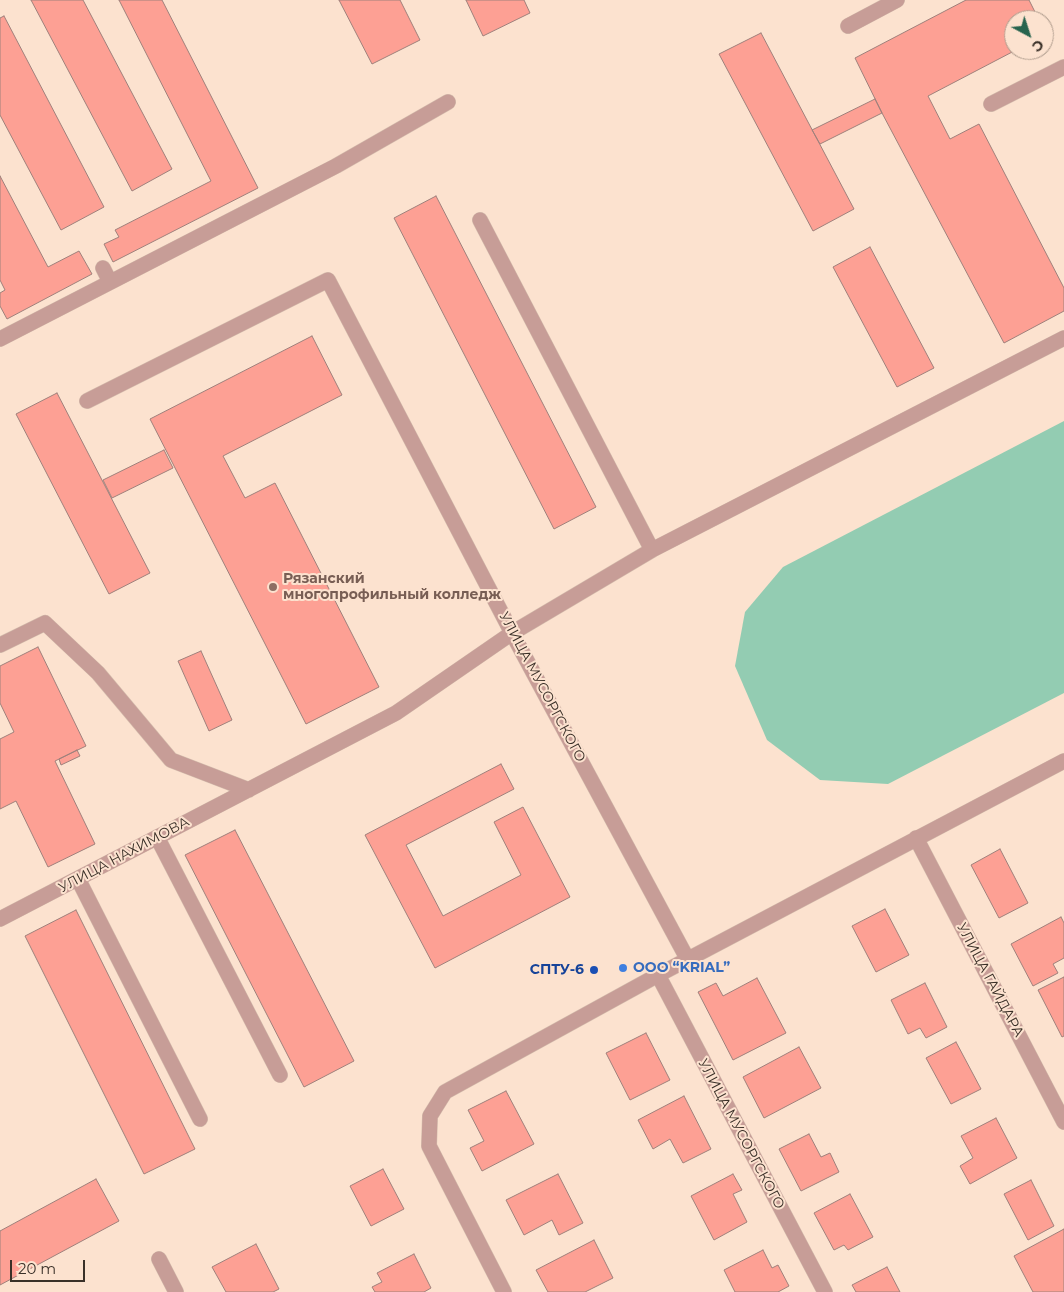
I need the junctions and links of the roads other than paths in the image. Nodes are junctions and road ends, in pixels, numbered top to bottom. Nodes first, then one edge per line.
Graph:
1 (898, 0) edge
2 (848, 26) dead end
3 (1064, 67) edge
4 (448, 102) dead end
5 (991, 104) dead end
6 (480, 220) dead end
7 (103, 268) dead end
8 (110, 282) junction
9 (2, 332) edge
10 (1064, 338) edge
11 (87, 401) dead end
12 (652, 550) junction
13 (512, 633) junction
14 (0, 645) edge
15 (1064, 761) edge
16 (249, 790) junction
17 (157, 837) junction
18 (916, 838) junction
19 (78, 879) junction
20 (0, 919) edge
21 (688, 960) junction
22 (658, 975) junction
23 (280, 1075) dead end
24 (200, 1120) dead end
25 (1064, 1122) edge
26 (159, 1259) dead end
27 (176, 1292) edge
28 (504, 1292) edge
29 (825, 1292) edge

1 - 2 street
3 - 5 street
4 - 8 street
6 - 12 street
7 - 8 street
8 - 9 street
10 - 12 street, УЛИЦА НАХИМОВА
11 - 13 street, УЛИЦА МУСОРГСКОГО
12 - 13 street, УЛИЦА НАХИМОВА
13 - 16 street, УЛИЦА НАХИМОВА
13 - 21 street, УЛИЦА МУСОРГСКОГО
14 - 16 street
15 - 18 street
16 - 17 street, УЛИЦА НАХИМОВА
17 - 19 street, УЛИЦА НАХИМОВА
17 - 23 street
18 - 21 street
18 - 25 street, УЛИЦА ГАЙДАРА
19 - 20 street, УЛИЦА НАХИМОВА
19 - 24 street
21 - 22 street
22 - 28 street
22 - 29 street, УЛИЦА МУСОРГСКОГО
26 - 27 street

